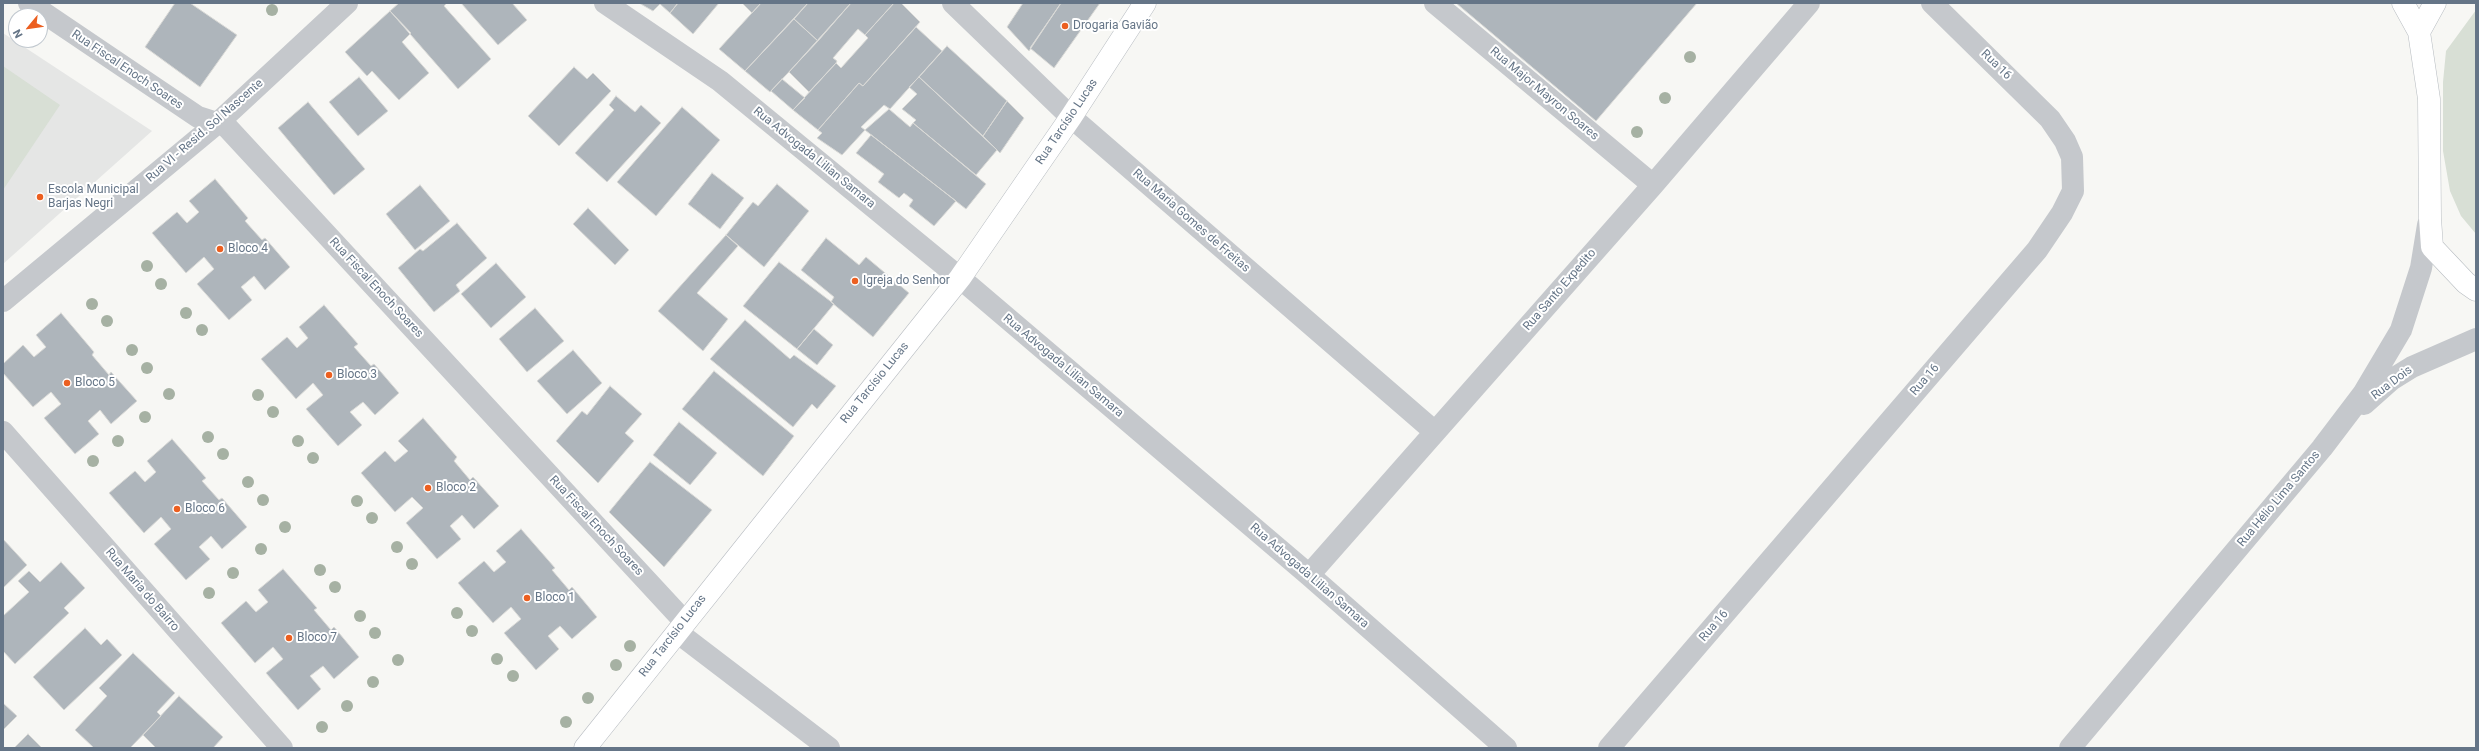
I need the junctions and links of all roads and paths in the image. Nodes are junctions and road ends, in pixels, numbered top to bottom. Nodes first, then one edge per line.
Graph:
1 (29, 3) edge
2 (347, 3) edge
3 (605, 3) edge
4 (953, 3) edge
5 (1146, 3) edge
6 (1435, 3) edge
7 (1809, 3) edge
8 (1932, 3) edge
9 (2403, 3) edge
10 (2435, 3) edge
11 (2419, 32) junction
12 (1071, 117) junction
13 (218, 123) junction
14 (1653, 185) junction
15 (2430, 218) junction
16 (960, 278) junction
17 (2476, 290) edge
18 (3, 301) edge
19 (2476, 339) edge
20 (3, 432) edge
21 (1435, 432) junction
22 (2322, 448) junction
23 (1309, 575) junction
24 (681, 627) junction
25 (282, 748) edge
26 (585, 748) edge
27 (829, 748) edge
28 (1506, 748) edge
29 (1609, 748) edge
30 (2070, 748) edge

1 - 13 street, Rua Fiscal Enoch Soares
2 - 13 street, Rua VI - Resid. Sol Nascente
3 - 16 street, Rua Advogada Lilian Samara
4 - 12 street, Rua Maria Gomes de Freitas
5 - 12 street, Rua Tarcísio Lucas
6 - 14 street, Rua Major Mayron Soares
7 - 14 street, Rua Santo Expedito
8 - 29 street, Rua 16
9 - 11 street
10 - 11 street
11 - 15 street
12 - 16 street, Rua Tarcísio Lucas
12 - 21 street, Rua Maria Gomes de Freitas
13 - 18 street, Rua VI - Resid. Sol Nascente
13 - 24 street, Rua Fiscal Enoch Soares
14 - 21 street, Rua Santo Expedito
15 - 17 street
15 - 22 street, Rua Hélio Lima Santos
16 - 23 street, Rua Advogada Lilian Samara
16 - 24 street, Rua Tarcísio Lucas
19 - 22 street, Rua Dois
20 - 25 street, Rua Maria do Bairro
21 - 23 street, Rua Santo Expedito
22 - 30 street, Rua Hélio Lima Santos
23 - 28 street, Rua Advogada Lilian Samara
24 - 26 street, Rua Tarcísio Lucas
24 - 27 street, Rua Fiscal Enoch Soares

